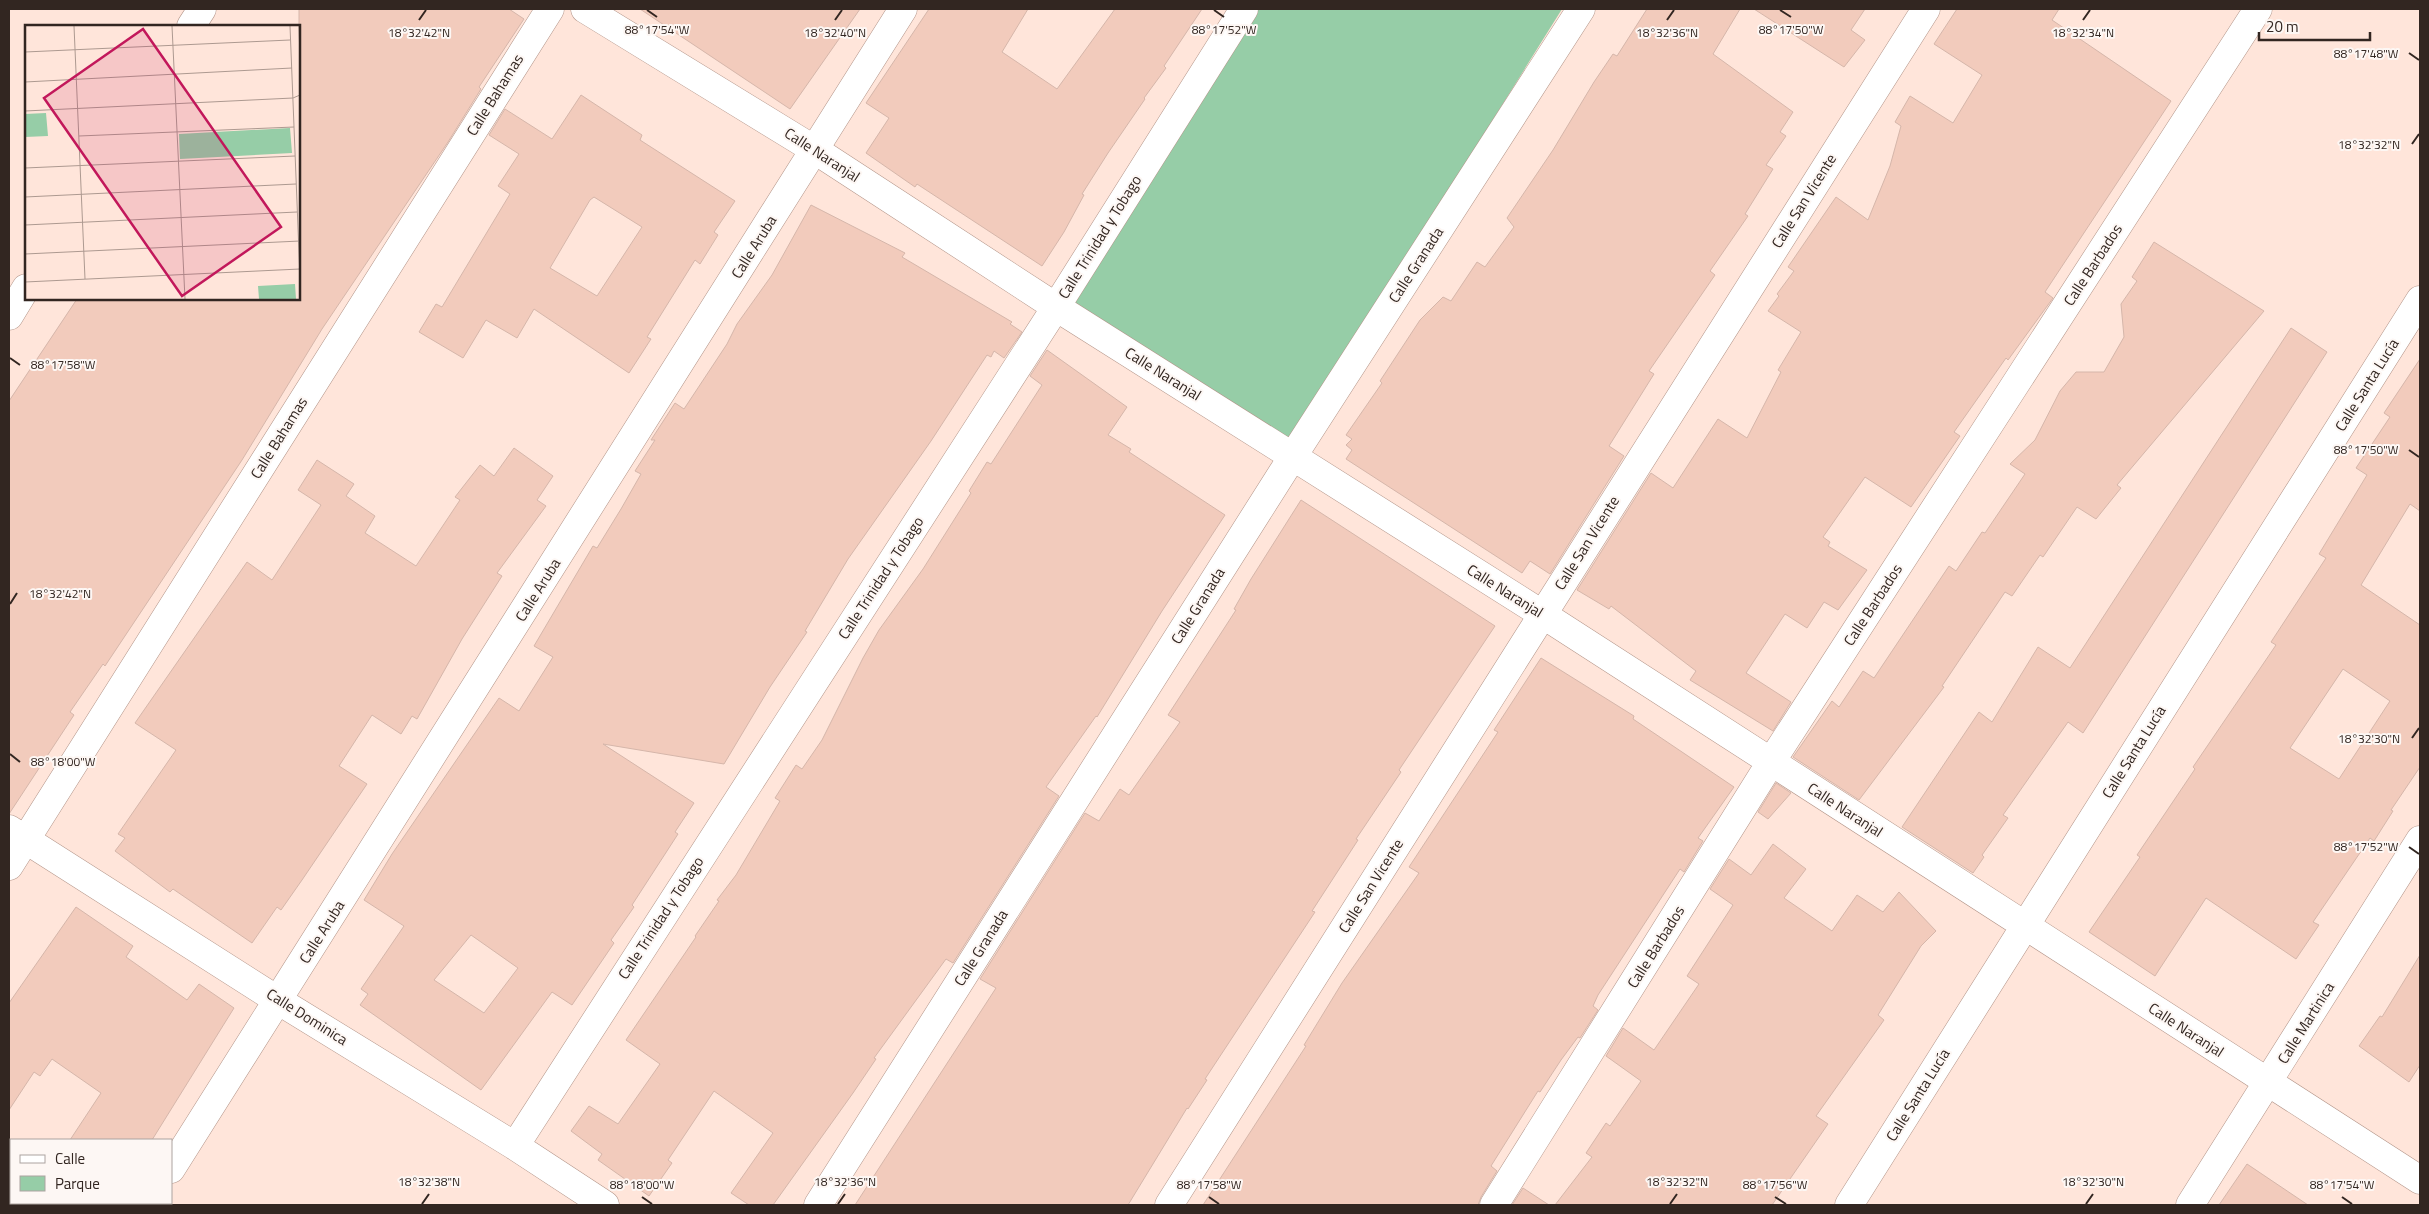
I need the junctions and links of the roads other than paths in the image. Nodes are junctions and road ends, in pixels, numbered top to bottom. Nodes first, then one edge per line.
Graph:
1 (202, 9) edge
2 (550, 9) edge
3 (586, 9) edge
4 (903, 9) edge
5 (1244, 9) edge
6 (1581, 9) edge
7 (1926, 9) edge
8 (2258, 9) edge
9 (192, 25) edge
10 (814, 150) junction
11 (25, 290) edge
12 (2420, 300) edge
13 (1056, 307) junction
14 (9, 316) edge
15 (1293, 456) junction
16 (1542, 614) junction
17 (1771, 762) junction
18 (17, 834) edge
19 (2420, 840) edge
20 (9, 866) edge
21 (2024, 926) junction
22 (279, 1001) junction
23 (2268, 1083) junction
24 (515, 1146) junction
25 (172, 1167) edge
26 (2420, 1180) edge
27 (605, 1205) edge
28 (818, 1205) edge
29 (1169, 1205) edge
30 (1494, 1205) edge
31 (1848, 1205) edge
32 (2190, 1205) edge

1 - 9 street
2 - 18 street, Calle Bahamas
3 - 10 street, Calle Naranjal
4 - 10 street, Calle Aruba
5 - 13 street, Calle Trinidad y Tobago
6 - 15 street, Calle Granada
7 - 16 street, Calle San Vicente
8 - 17 street, Calle Barbados
10 - 13 street, Calle Naranjal
10 - 22 street, Calle Aruba
11 - 14 street
12 - 21 street, Calle Santa Lucía
13 - 15 street, Calle Naranjal
13 - 24 street, Calle Trinidad y Tobago
15 - 16 street, Calle Naranjal
15 - 28 street, Calle Granada
16 - 17 street, Calle Naranjal
16 - 29 street, Calle San Vicente
17 - 21 street, Calle Naranjal
17 - 30 street, Calle Barbados
18 - 20 street, Calle Bahamas
18 - 22 street, Calle Dominica
19 - 23 street, Calle Martinica
21 - 23 street, Calle Naranjal
21 - 31 street, Calle Santa Lucía
22 - 24 street, Calle Dominica
22 - 25 street, Calle Aruba
23 - 26 street, Calle Naranjal
23 - 32 street, Calle Martinica
24 - 27 street, Calle Dominica

